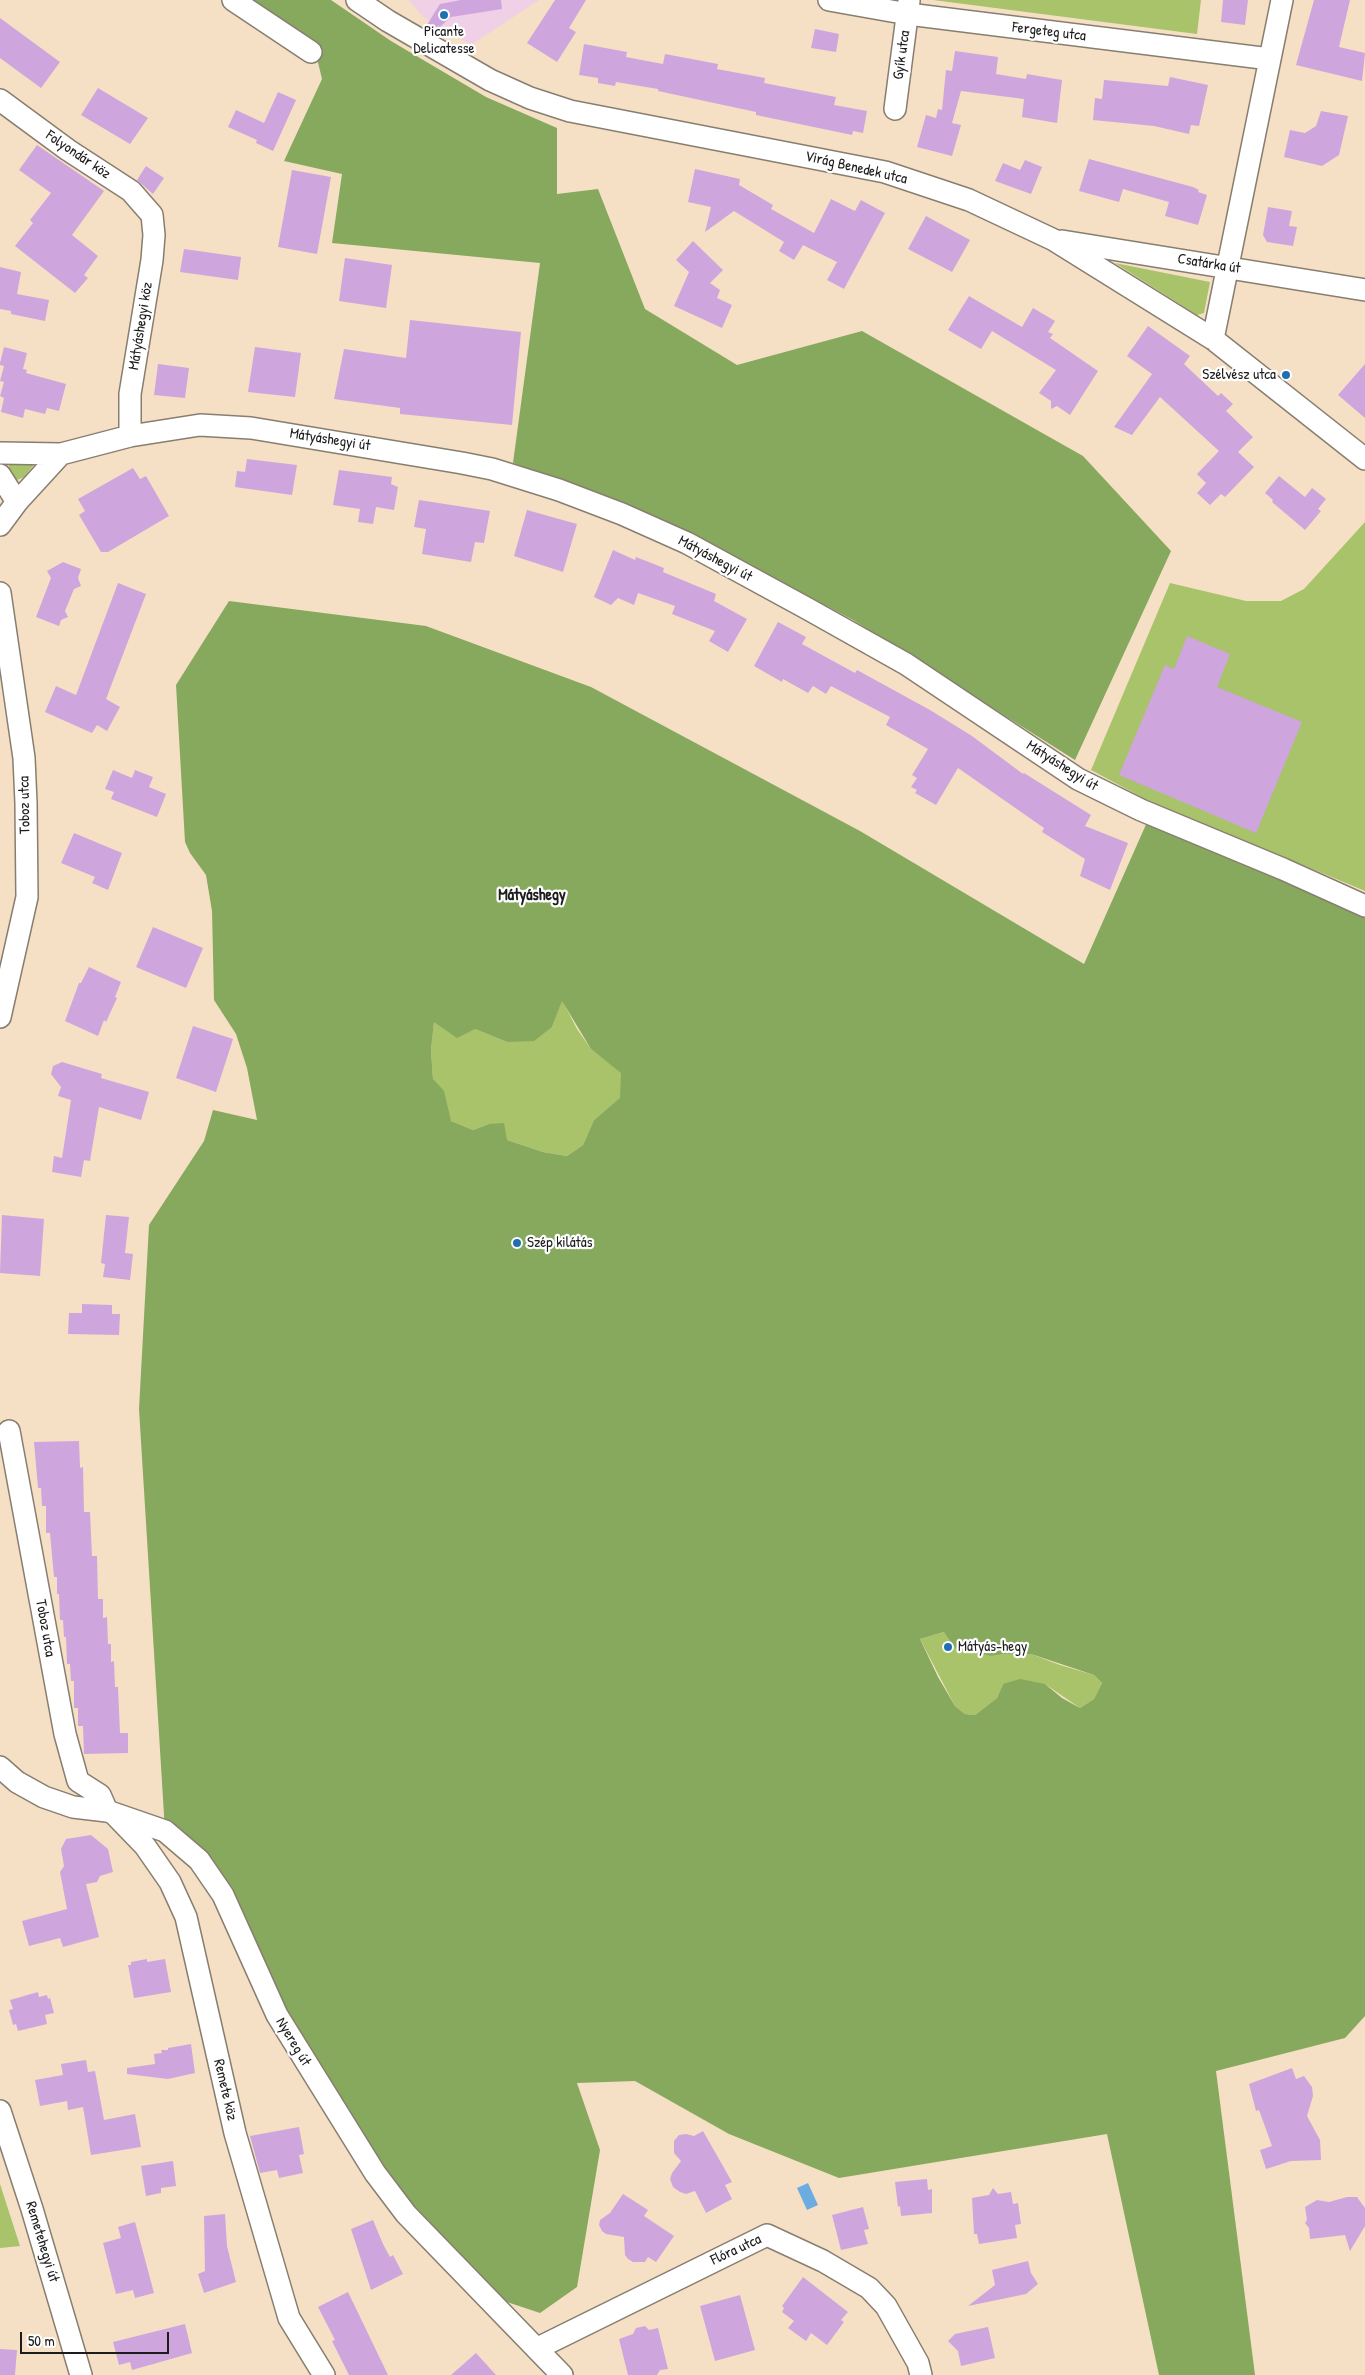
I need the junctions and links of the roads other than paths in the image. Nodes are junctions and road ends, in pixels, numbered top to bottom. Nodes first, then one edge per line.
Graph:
1 (233, 0) edge
2 (829, 0) edge
3 (1282, 0) edge
4 (363, 1) edge
5 (908, 7) edge
6 (311, 52) dead end
7 (1270, 59) junction
8 (0, 100) edge
9 (894, 110) dead end
10 (152, 215) joint
11 (1054, 240) junction
12 (1226, 266) junction
13 (1365, 290) edge
14 (1213, 339) junction
15 (130, 436) junction
16 (0, 453) edge
17 (61, 454) junction
18 (1365, 459) edge
19 (0, 475) edge
20 (17, 502) junction
21 (0, 525) edge
22 (0, 592) edge
23 (1365, 906) edge
24 (0, 1016) edge
25 (9, 1431) dead end
26 (0, 1767) edge
27 (110, 1813) junction
28 (0, 2111) edge
29 (538, 2348) junction
30 (81, 2375) edge
31 (324, 2375) edge
32 (562, 2375) edge
33 (921, 2375) edge

1 - 6 street
2 - 5 street, Fergeteg utca
3 - 7 street
4 - 11 street, Virág Benedek utca
5 - 7 street, Fergeteg utca
5 - 9 street, Gyík utca
7 - 12 street
8 - 10 street, Folyondár köz
10 - 15 street, Mátyáshegyi köz
11 - 12 street, Csatárka út
11 - 14 street, Virág Benedek utca
12 - 13 street, Csatárka út
12 - 14 street
14 - 18 street, Virág Benedek utca
15 - 17 street, Mátyáshegyi út
15 - 23 street, Mátyáshegyi út
16 - 17 street, Mátyáshegyi út
17 - 20 street
19 - 20 street
20 - 21 street
22 - 24 street, Toboz utca
25 - 27 street, Toboz utca
26 - 27 street, Nyereg út
27 - 29 street, Nyereg út
27 - 31 street, Remete köz
28 - 30 street, Remetehegyi út
29 - 32 street, Nyereg út
29 - 33 street, Flóra utca

